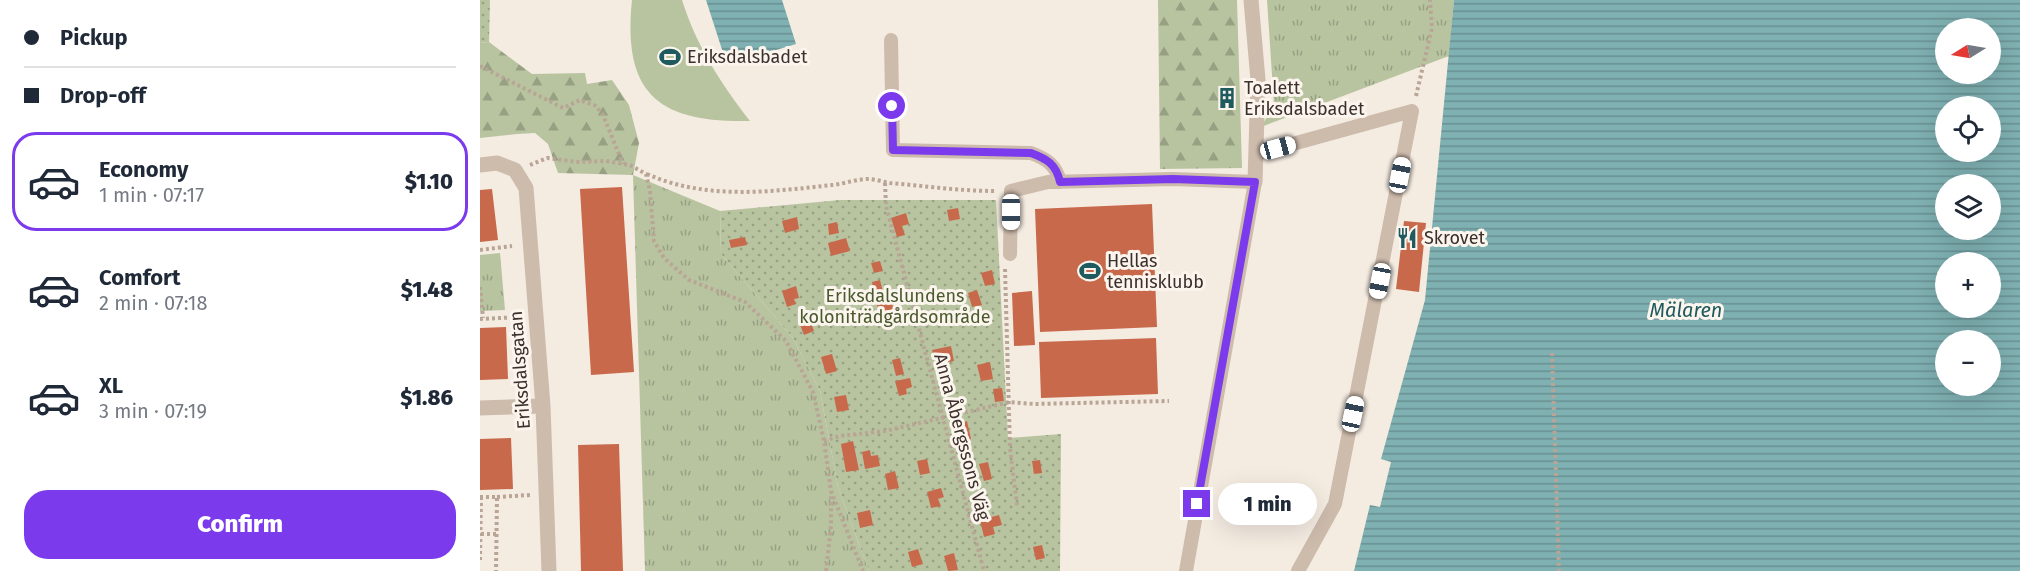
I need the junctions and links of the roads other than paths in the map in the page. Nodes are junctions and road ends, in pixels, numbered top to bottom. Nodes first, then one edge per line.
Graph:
1 (1251, 0) edge
2 (891, 40) dead end
3 (1256, 154) junction
4 (480, 165) edge
5 (1060, 182) junction
6 (1255, 182) junction
7 (1010, 254) road end
8 (543, 406) junction
9 (480, 408) edge
10 (549, 571) edge
11 (1186, 571) edge
12 (1299, 571) edge

1 - 3 street
2 - 5 lane
3 - 6 street
3 - 12 lane
4 - 8 street, Eriksdalsgatan
5 - 6 lane
5 - 7 lane
6 - 11 lane
8 - 9 street
8 - 10 street, Eriksdalsgatan

